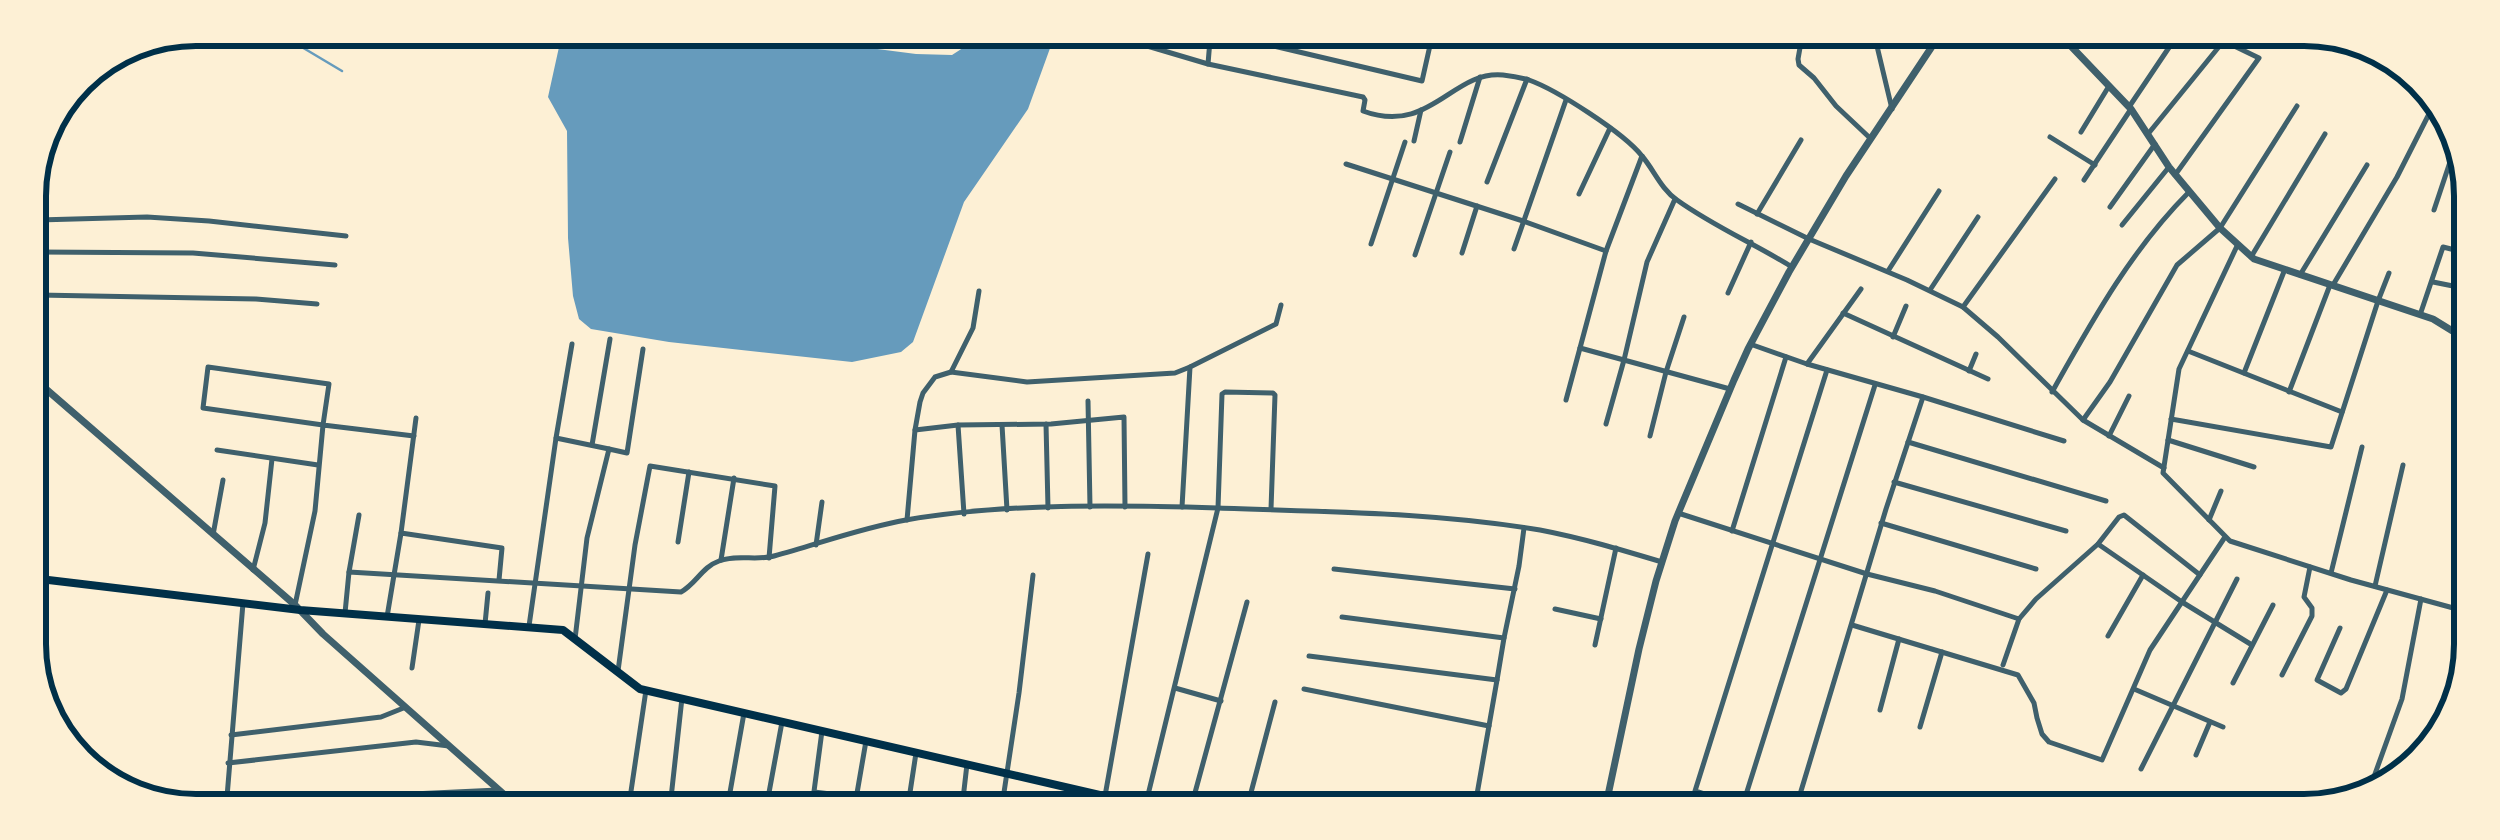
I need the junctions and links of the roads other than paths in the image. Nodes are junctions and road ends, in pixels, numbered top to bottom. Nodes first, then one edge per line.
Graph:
1 (1276, 46) edge
2 (1430, 46) edge
3 (1800, 46) edge
4 (1877, 46) edge
5 (1932, 46) edge
6 (2071, 46) edge
7 (2169, 46) edge
8 (2220, 46) edge
9 (2234, 46) edge
10 (1150, 47) edge
11 (1209, 47) edge
12 (1159, 49) joint
13 (1208, 64) junction
14 (1480, 76) junction
15 (1527, 80) junction
16 (2109, 86) junction
17 (1566, 100) junction
18 (2296, 106) dead end
19 (2130, 108) junction
20 (1892, 109) junction
21 (1421, 110) junction
22 (2429, 113) edge
23 (1610, 128) junction
24 (2081, 132) dead end
25 (2148, 134) junction
26 (2325, 134) dead end
27 (2050, 137) dead end
28 (1871, 139) junction
29 (1802, 140) dead end
30 (1414, 141) dead end
31 (1405, 142) dead end
32 (1460, 142) dead end
33 (2156, 143) junction
34 (1450, 152) dead end
35 (1642, 156) junction
36 (2450, 163) edge
37 (1346, 164) dead end
38 (2095, 165) junction
39 (2367, 165) dead end
40 (2169, 167) junction
41 (2175, 175) junction
42 (1393, 179) junction
43 (2054, 179) dead end
44 (2084, 180) dead end
45 (1487, 182) dead end
46 (1938, 191) dead end
47 (2189, 192) junction
48 (1436, 193) junction
49 (1579, 194) dead end
50 (1675, 199) junction
51 (1738, 204) dead end
52 (1477, 206) junction
53 (2110, 207) dead end
54 (2434, 210) dead end
55 (1757, 214) junction
56 (1978, 217) dead end
57 (47, 220) edge
58 (1524, 221) junction
59 (2122, 225) dead end
60 (2220, 228) junction
61 (346, 236) dead end
62 (1808, 239) junction
63 (1751, 242) junction
64 (1371, 244) dead end
65 (2237, 246) junction
66 (1514, 249) dead end
67 (2454, 250) edge
68 (1606, 251) junction
69 (47, 252) edge
70 (1462, 253) dead end
71 (1415, 255) dead end
72 (2251, 257) junction
73 (335, 265) dead end
74 (1792, 267) junction
75 (2285, 270) junction
76 (1888, 271) junction
77 (2389, 273) dead end
78 (2300, 274) junction
79 (2432, 282) junction
80 (2331, 285) junction
81 (2454, 286) edge
82 (1861, 289) dead end
83 (1930, 290) junction
84 (979, 291) dead end
85 (1728, 293) dead end
86 (47, 295) edge
87 (2378, 301) junction
88 (317, 304) dead end
89 (1281, 305) dead end
90 (1906, 306) dead end
91 (1963, 308) junction
92 (1843, 313) junction
93 (2420, 315) junction
94 (1684, 317) dead end
95 (2454, 332) edge
96 (1893, 337) junction
97 (610, 339) dead end
98 (572, 344) dead end
99 (1750, 344) junction
100 (1580, 348) junction
101 (643, 349) dead end
102 (2188, 351) junction
103 (1976, 354) dead end
104 (1786, 357) junction
105 (1624, 360) junction
106 (1807, 364) junction
107 (1190, 367) junction
108 (1828, 370) junction
109 (1969, 371) junction
110 (951, 372) junction
111 (1666, 372) junction
112 (2244, 373) junction
113 (1988, 378) dead end
114 (1875, 384) junction
115 (1730, 389) junction
116 (47, 390) edge
117 (2052, 392) junction
118 (2289, 392) junction
119 (2129, 396) dead end
120 (1923, 397) junction
121 (1566, 400) dead end
122 (1088, 401) dead end
123 (2342, 412) junction
124 (416, 418) dead end
125 (2171, 419) junction
126 (2083, 420) junction
127 (1088, 421) junction
128 (1046, 424) junction
129 (1606, 424) dead end
130 (323, 425) junction
131 (958, 425) junction
132 (1002, 425) junction
133 (915, 430) junction
134 (414, 436) junction
135 (1650, 436) dead end
136 (2109, 436) junction
137 (556, 438) junction
138 (2168, 440) junction
139 (1908, 442) junction
140 (2064, 442) dead end
141 (592, 445) junction
142 (2362, 447) dead end
143 (609, 449) junction
144 (218, 450) dead end
145 (272, 459) junction
146 (318, 465) junction
147 (2403, 465) dead end
148 (2254, 467) dead end
149 (2164, 468) junction
150 (690, 472) junction
151 (734, 478) junction
152 (223, 480) dead end
153 (1894, 482) junction
154 (2221, 491) dead end
155 (2106, 501) dead end
156 (822, 502) dead end
157 (1090, 507) junction
158 (1124, 507) junction
159 (1182, 507) junction
160 (1048, 508) junction
161 (1218, 508) junction
162 (1271, 509) junction
163 (1007, 510) junction
164 (964, 514) junction
165 (1678, 514) junction
166 (359, 515) dead end
167 (906, 520) junction
168 (2209, 520) junction
169 (1882, 523) junction
170 (1524, 528) junction
171 (1732, 531) junction
172 (2066, 531) dead end
173 (401, 533) junction
174 (213, 535) junction
175 (2226, 536) junction
176 (678, 542) dead end
177 (1773, 544) junction
178 (2098, 544) junction
179 (816, 545) junction
180 (1616, 548) junction
181 (1148, 554) dead end
182 (769, 558) junction
183 (1820, 559) junction
184 (721, 560) junction
185 (1662, 562) junction
186 (2310, 567) junction
187 (1334, 569) dead end
188 (2036, 569) dead end
189 (253, 570) junction
190 (349, 572) junction
191 (2331, 573) junction
192 (396, 574) junction
193 (1867, 574) junction
194 (2200, 574) junction
195 (1033, 575) dead end
196 (2143, 575) junction
197 (2237, 579) dead end
198 (46, 580) edge
199 (499, 580) junction
200 (536, 583) junction
201 (581, 586) junction
202 (2375, 586) junction
203 (630, 588) junction
204 (1515, 589) junction
205 (2387, 590) junction
206 (488, 593) dead end
207 (2421, 599) junction
208 (1247, 602) dead end
209 (2182, 602) junction
210 (243, 604) junction
211 (2273, 605) dead end
212 (298, 608) junction
213 (2454, 608) edge
214 (1555, 609) dead end
215 (345, 612) junction
216 (387, 617) junction
217 (1342, 617) dead end
218 (1601, 619) junction
219 (2019, 619) junction
220 (419, 620) junction
221 (2214, 622) junction
222 (485, 624) junction
223 (1852, 625) junction
224 (529, 626) junction
225 (2340, 628) dead end
226 (2108, 636) dead end
227 (1504, 638) junction
228 (575, 639) junction
229 (1899, 639) junction
230 (1595, 645) dead end
231 (2252, 645) junction
232 (1942, 652) junction
233 (1309, 656) dead end
234 (2003, 665) dead end
235 (412, 668) dead end
236 (618, 672) junction
237 (2282, 675) dead end
238 (1497, 680) junction
239 (2232, 683) dead end
240 (1175, 688) junction
241 (1304, 688) dead end
242 (2134, 689) junction
243 (646, 690) junction
244 (682, 698) junction
245 (1221, 701) junction
246 (1275, 702) dead end
247 (2173, 705) junction
248 (406, 707) junction
249 (1880, 710) dead end
250 (744, 713) junction
251 (782, 722) junction
252 (2210, 722) junction
253 (1489, 726) junction
254 (1920, 728) dead end
255 (2223, 728) dead end
256 (822, 731) junction
257 (231, 735) junction
258 (866, 741) junction
259 (450, 746) junction
260 (916, 753) junction
261 (2196, 755) dead end
262 (228, 763) junction
263 (967, 764) junction
264 (2141, 769) dead end
265 (1007, 774) junction
266 (2374, 776) edge
267 (498, 790) junction
268 (814, 792) joint
269 (1477, 793) edge
270 (1608, 793) edge
271 (1702, 793) edge
272 (1746, 793) edge
273 (1800, 793) edge
274 (227, 794) edge
275 (425, 794) edge
276 (503, 794) edge
277 (631, 794) edge
278 (671, 794) edge
279 (731, 794) edge
280 (769, 794) edge
281 (826, 794) edge
282 (857, 794) edge
283 (910, 794) edge
284 (964, 794) edge
285 (1004, 794) edge
286 (1094, 794) edge
287 (1105, 794) edge
288 (1148, 794) edge
289 (1195, 794) edge
290 (1251, 794) edge

1 - 2 street
3 - 28 street
4 - 20 street
5 - 20 street
6 - 16 street
7 - 19 street
8 - 25 street
9 - 41 street
10 - 12 street
11 - 13 street
12 - 13 street
13 - 21 street
14 - 15 street
14 - 21 street
14 - 32 street
15 - 17 street
15 - 45 street
16 - 19 street
16 - 24 street
17 - 23 street
17 - 58 street
18 - 60 street
19 - 25 street
19 - 38 street
20 - 28 street
21 - 30 street
22 - 80 street
23 - 35 street
23 - 49 street
25 - 33 street
26 - 72 street
27 - 38 street
28 - 62 street
29 - 55 street
31 - 42 street
33 - 40 street
33 - 53 street
34 - 48 street
35 - 50 street
35 - 68 street
36 - 54 street
37 - 42 street
38 - 44 street
39 - 78 street
40 - 41 street
40 - 59 street
41 - 47 street
42 - 48 street
42 - 64 street
43 - 91 street
46 - 76 street
47 - 60 street
47 - 117 street
48 - 52 street
48 - 71 street
50 - 63 street
50 - 105 street
51 - 55 street
52 - 58 street
52 - 70 street
55 - 62 street
56 - 83 street
57 - 61 street
58 - 66 street
58 - 68 street
60 - 65 street
60 - 126 street
62 - 74 street
62 - 76 street
63 - 74 street
63 - 85 street
65 - 72 street
65 - 102 street
67 - 79 street
68 - 100 street
69 - 73 street
72 - 75 street
74 - 99 street
75 - 78 street
75 - 112 street
76 - 83 street
77 - 87 street
78 - 80 street
79 - 81 street
79 - 93 street
80 - 87 street
80 - 118 street
82 - 92 street
83 - 91 street
84 - 110 street
86 - 88 street
87 - 93 street
87 - 123 street
89 - 107 street
90 - 96 street
91 - 117 street
92 - 96 street
92 - 106 street
93 - 95 street
94 - 111 street
96 - 109 street
97 - 141 street
98 - 137 street
99 - 104 street
99 - 115 street
100 - 105 street
100 - 121 street
101 - 143 street
102 - 112 street
102 - 125 street
103 - 109 street
104 - 106 street
104 - 171 street
105 - 111 street
105 - 129 street
106 - 108 street
107 - 110 street
107 - 159 street
108 - 114 street
108 - 177 street
109 - 113 street
110 - 133 street
111 - 115 street
111 - 135 street
112 - 118 street
114 - 120 street
114 - 183 street
115 - 165 street
116 - 174 street
117 - 126 street
118 - 123 street
119 - 136 street
120 - 139 street
120 - 140 street
122 - 127 street
123 - 125 street
124 - 134 street
125 - 138 street
126 - 136 street
127 - 128 street
127 - 157 street
127 - 158 street
128 - 132 street
128 - 160 street
130 - 130 street
130 - 134 street
130 - 146 street
131 - 132 street
131 - 133 street
131 - 164 street
132 - 163 street
133 - 167 street
134 - 173 street
136 - 149 street
137 - 141 street
137 - 200 street
138 - 148 street
138 - 149 street
139 - 153 street
139 - 155 street
141 - 143 street
142 - 191 street
143 - 201 street
144 - 145 street
145 - 146 street
145 - 189 street
146 - 212 street
147 - 202 street
149 - 168 street
150 - 151 street
150 - 176 street
150 - 203 street
151 - 182 street
151 - 184 street
152 - 174 street
153 - 169 street
153 - 172 street
154 - 168 street
156 - 179 street
157 - 158 street
157 - 160 street
158 - 159 street
159 - 161 street
160 - 163 street
161 - 162 street
161 - 162 street
161 - 240 street
162 - 170 street
163 - 164 street
164 - 167 street
165 - 171 street
165 - 185 street
166 - 190 street
167 - 179 street
168 - 175 street
169 - 188 street
169 - 193 street
170 - 180 street
170 - 204 street
171 - 177 street
173 - 192 street
173 - 199 street
174 - 189 street
175 - 186 street
175 - 194 street
177 - 183 street
177 - 271 street
178 - 194 street
178 - 196 street
178 - 219 street
179 - 182 street
180 - 185 street
180 - 218 street
181 - 287 street
182 - 184 street
183 - 193 street
183 - 272 street
184 - 203 street
185 - 270 street
186 - 191 street
186 - 237 street
187 - 204 street
189 - 212 street
190 - 192 street
190 - 215 street
191 - 202 street
192 - 199 street
192 - 216 street
193 - 219 street
193 - 223 street
194 - 209 street
195 - 265 street
196 - 209 street
196 - 226 street
197 - 221 street
198 - 210 main road
199 - 200 street
200 - 201 street
200 - 224 street
201 - 203 street
201 - 228 street
202 - 205 street
203 - 236 street
204 - 227 street
205 - 207 street
205 - 225 street
206 - 222 street
207 - 213 street
207 - 266 street
208 - 245 street
209 - 221 street
209 - 242 street
210 - 212 main road
210 - 257 street
211 - 231 street
212 - 215 main road
212 - 248 street
214 - 218 street
215 - 216 main road
216 - 220 main road
217 - 227 street
218 - 230 street
219 - 234 street
220 - 222 main road
220 - 235 street
221 - 231 street
221 - 247 street
222 - 224 main road
223 - 229 street
223 - 273 street
224 - 228 main road
227 - 238 street
228 - 236 main road
229 - 232 street
229 - 249 street
231 - 239 street
232 - 242 street
232 - 254 street
233 - 238 street
236 - 243 main road
238 - 253 street
240 - 245 street
240 - 288 street
241 - 253 street
242 - 247 street
243 - 244 main road
243 - 277 street
244 - 250 main road
244 - 278 street
245 - 289 street
246 - 290 street
247 - 252 street
247 - 264 street
248 - 257 street
248 - 259 street
250 - 251 main road
250 - 279 street
251 - 256 main road
251 - 280 street
252 - 255 street
252 - 261 street
253 - 269 street
256 - 258 main road
256 - 268 street
257 - 262 street
258 - 260 main road
258 - 282 street
259 - 262 street
259 - 267 street
260 - 263 main road
260 - 283 street
262 - 274 street
263 - 265 main road
263 - 284 street
265 - 285 street
265 - 286 main road
267 - 275 street
267 - 276 street
268 - 281 street

